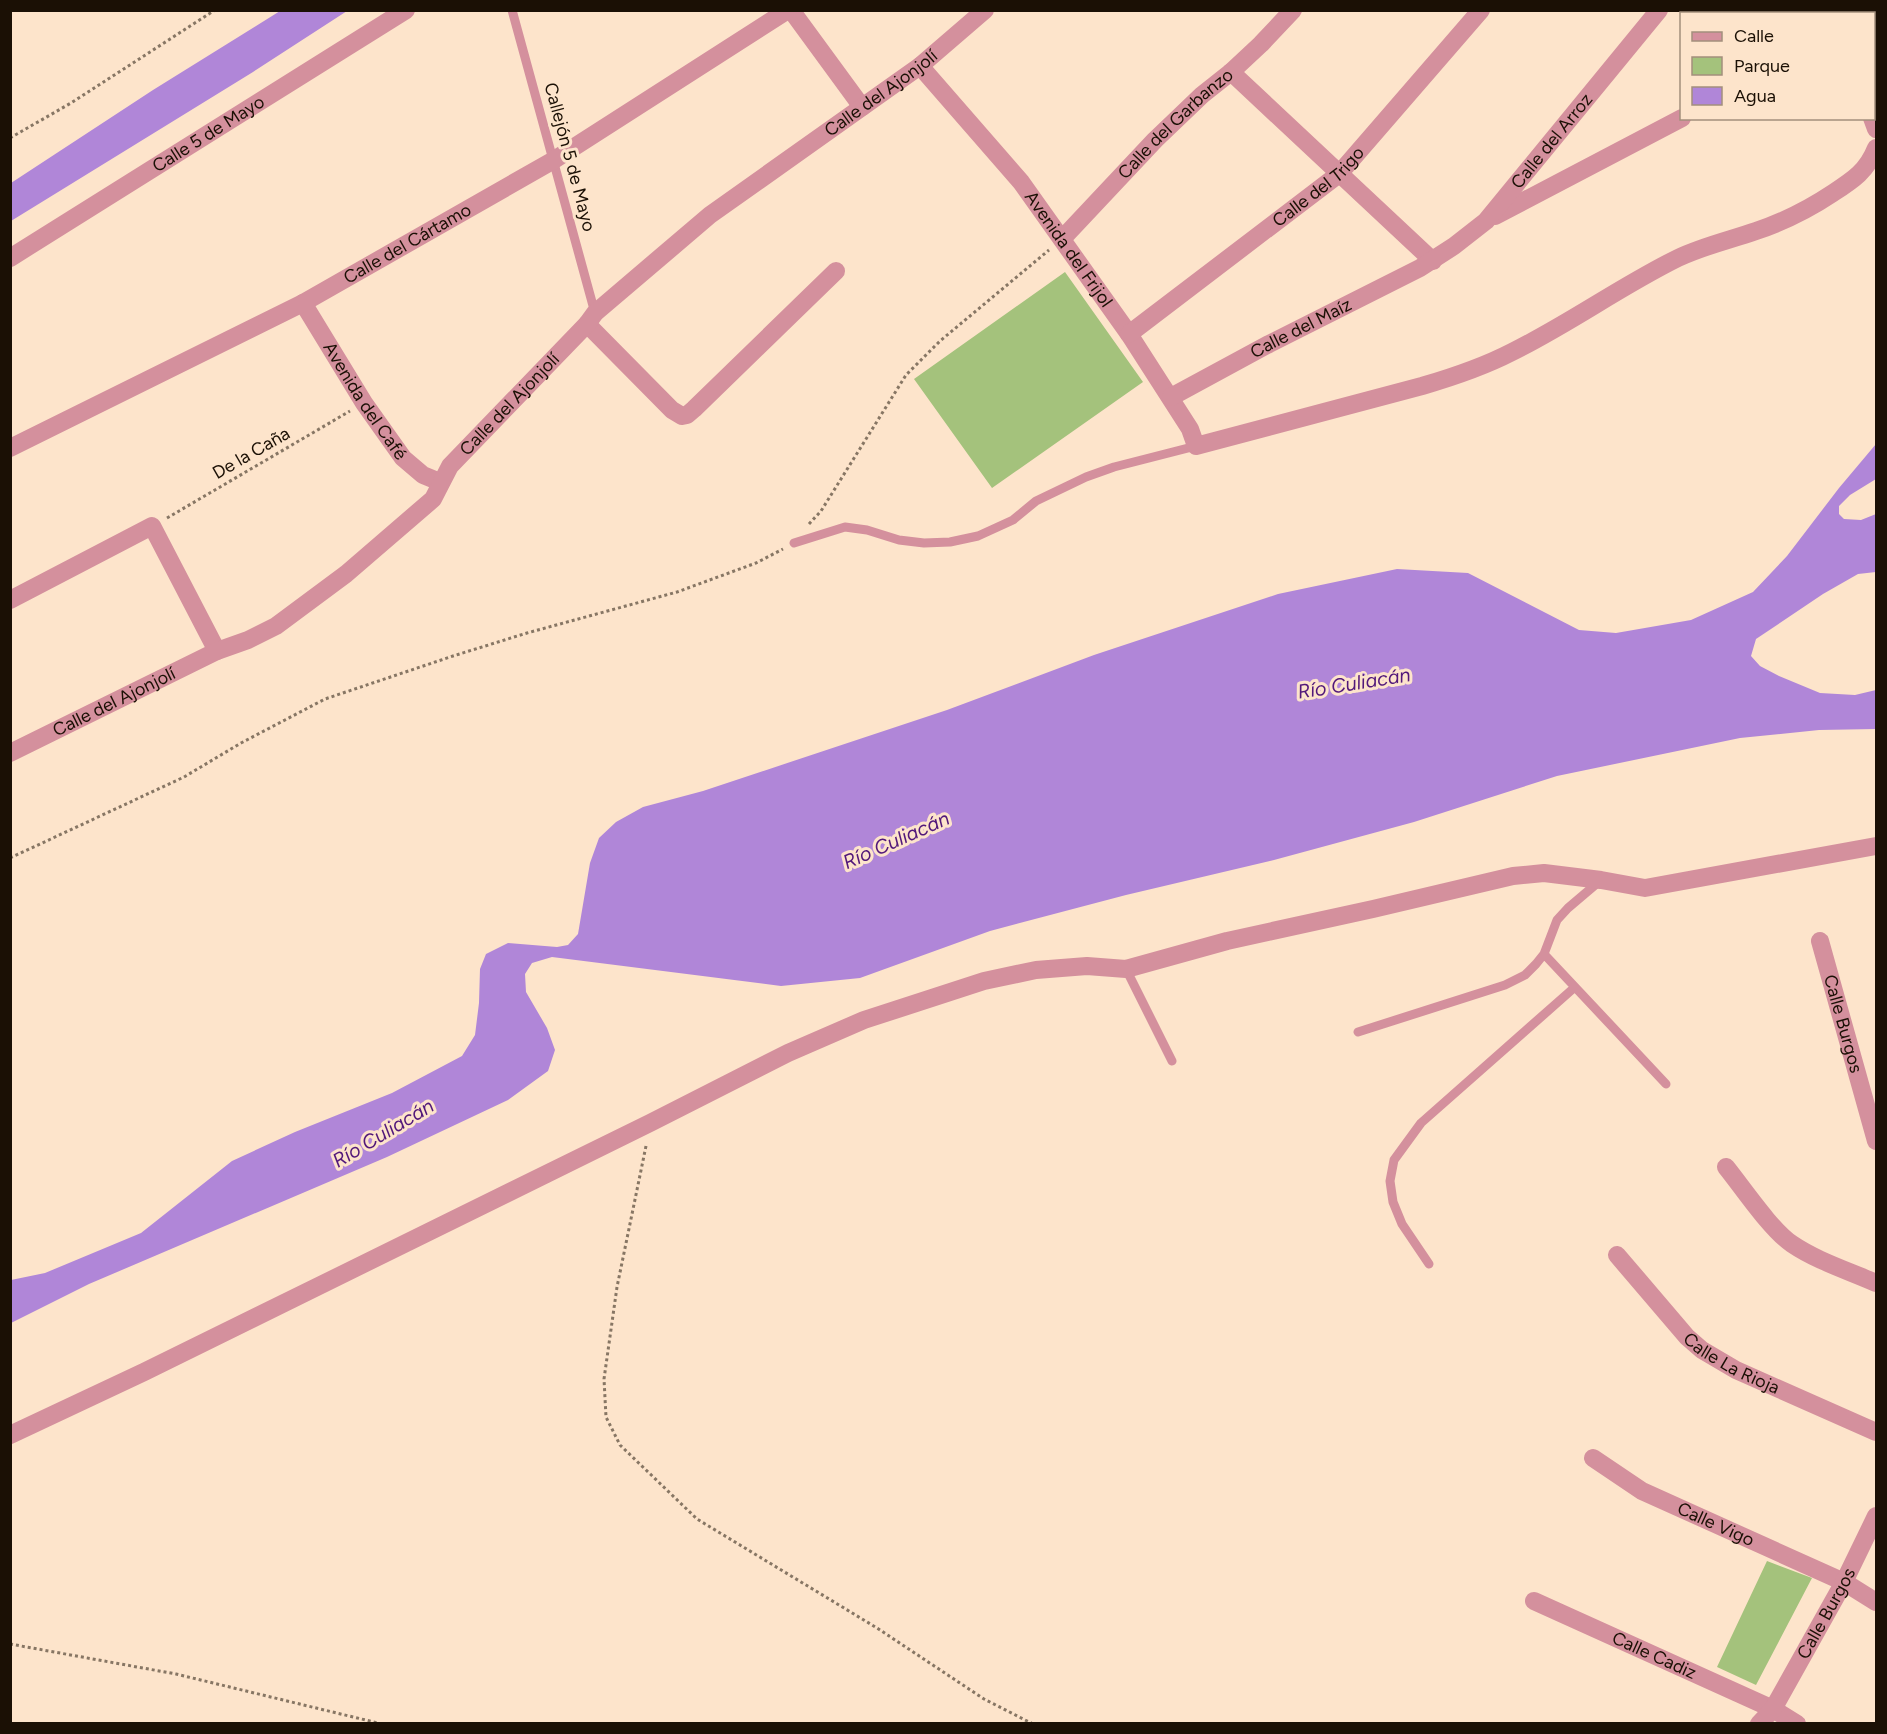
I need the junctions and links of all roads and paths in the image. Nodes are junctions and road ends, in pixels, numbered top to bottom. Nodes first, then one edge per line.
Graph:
1 (215, 10) edge
2 (406, 10) edge
3 (512, 10) edge
4 (790, 10) edge
5 (985, 10) edge
6 (1293, 10) edge
7 (1481, 10) edge
8 (1659, 10) edge
9 (920, 66) junction
10 (1231, 72) junction
11 (862, 106) junction
12 (1680, 119) edge
13 (10, 138) edge
14 (1876, 148) edge
15 (554, 160) junction
16 (1340, 174) junction
17 (1486, 221) junction
18 (1062, 239) junction
19 (10, 258) edge
20 (1433, 261) junction
21 (837, 271) dead end
22 (303, 303) junction
23 (591, 319) junction
24 (1129, 334) junction
25 (1171, 397) junction
26 (364, 403) junction
27 (1196, 447) junction
28 (10, 448) edge
29 (440, 482) junction
30 (152, 526) junction
31 (794, 543) junction
32 (10, 600) edge
33 (217, 651) junction
34 (10, 753) edge
35 (1876, 846) edge
36 (10, 858) edge
37 (1601, 880) junction
38 (1820, 941) dead end
39 (1544, 954) junction
40 (1126, 969) junction
41 (1575, 987) junction
42 (1358, 1032) dead end
43 (1172, 1061) dead end
44 (1666, 1084) dead end
45 (650, 1123) junction
46 (1876, 1141) edge
47 (1726, 1167) dead end
48 (1617, 1255) dead end
49 (1429, 1264) dead end
50 (1876, 1283) edge
51 (1876, 1432) edge
52 (10, 1435) edge
53 (1593, 1458) dead end
54 (1876, 1516) edge
55 (1844, 1582) junction
56 (1534, 1601) dead end
57 (1876, 1602) edge
58 (10, 1644) edge
59 (1773, 1716) edge
60 (382, 1724) edge
61 (1033, 1724) edge
62 (1759, 1724) edge
63 (1797, 1724) edge

1 - 13 path
2 - 19 street, Calle 5 de Mayo
3 - 15 lane, Callejón 5 de Mayo
4 - 11 street
4 - 15 street, Calle del Cártamo
5 - 9 street, Calle del Ajonjolí
6 - 10 street, Calle del Garbanzo
7 - 16 street, Calle del Trigo
8 - 17 street, Calle del Arroz
9 - 11 street, Calle del Ajonjolí
9 - 18 street, Avenida del Frijol
10 - 16 street
10 - 18 street, Calle del Garbanzo
11 - 23 street, Calle del Ajonjolí
12 - 17 street
14 - 27 street
15 - 22 street, Calle del Cártamo
15 - 23 lane, Callejón 5 de Mayo
16 - 20 street
16 - 24 street, Calle del Trigo
17 - 20 street, Calle del Arroz
18 - 24 street, Avenida del Frijol
18 - 31 path
20 - 25 street, Calle del Maíz
21 - 23 street
22 - 26 street, Avenida del Café
22 - 28 street, Calle del Cártamo
23 - 29 street, Calle del Ajonjolí
24 - 25 street, Avenida del Frijol
25 - 27 street, Avenida del Frijol
26 - 29 street, Avenida del Café
26 - 30 path, De la Caña
27 - 31 lane
29 - 33 street, Calle del Ajonjolí
30 - 32 street
30 - 33 street
31 - 36 path
33 - 34 street, Calle del Ajonjolí
35 - 37 street
37 - 39 lane
37 - 40 street
38 - 46 street, Calle Burgos
39 - 41 lane
39 - 42 lane
40 - 43 lane
40 - 45 street
41 - 44 lane
41 - 49 lane
45 - 52 street
45 - 61 path
47 - 50 street
48 - 51 street, Calle La Rioja
53 - 55 street, Calle Vigo
54 - 55 street, Calle Burgos
55 - 57 street, Calle Vigo
55 - 59 street, Calle Burgos
56 - 59 street, Calle Cadiz
58 - 60 path
59 - 62 street, Calle Burgos
59 - 63 street, Calle Cadiz

